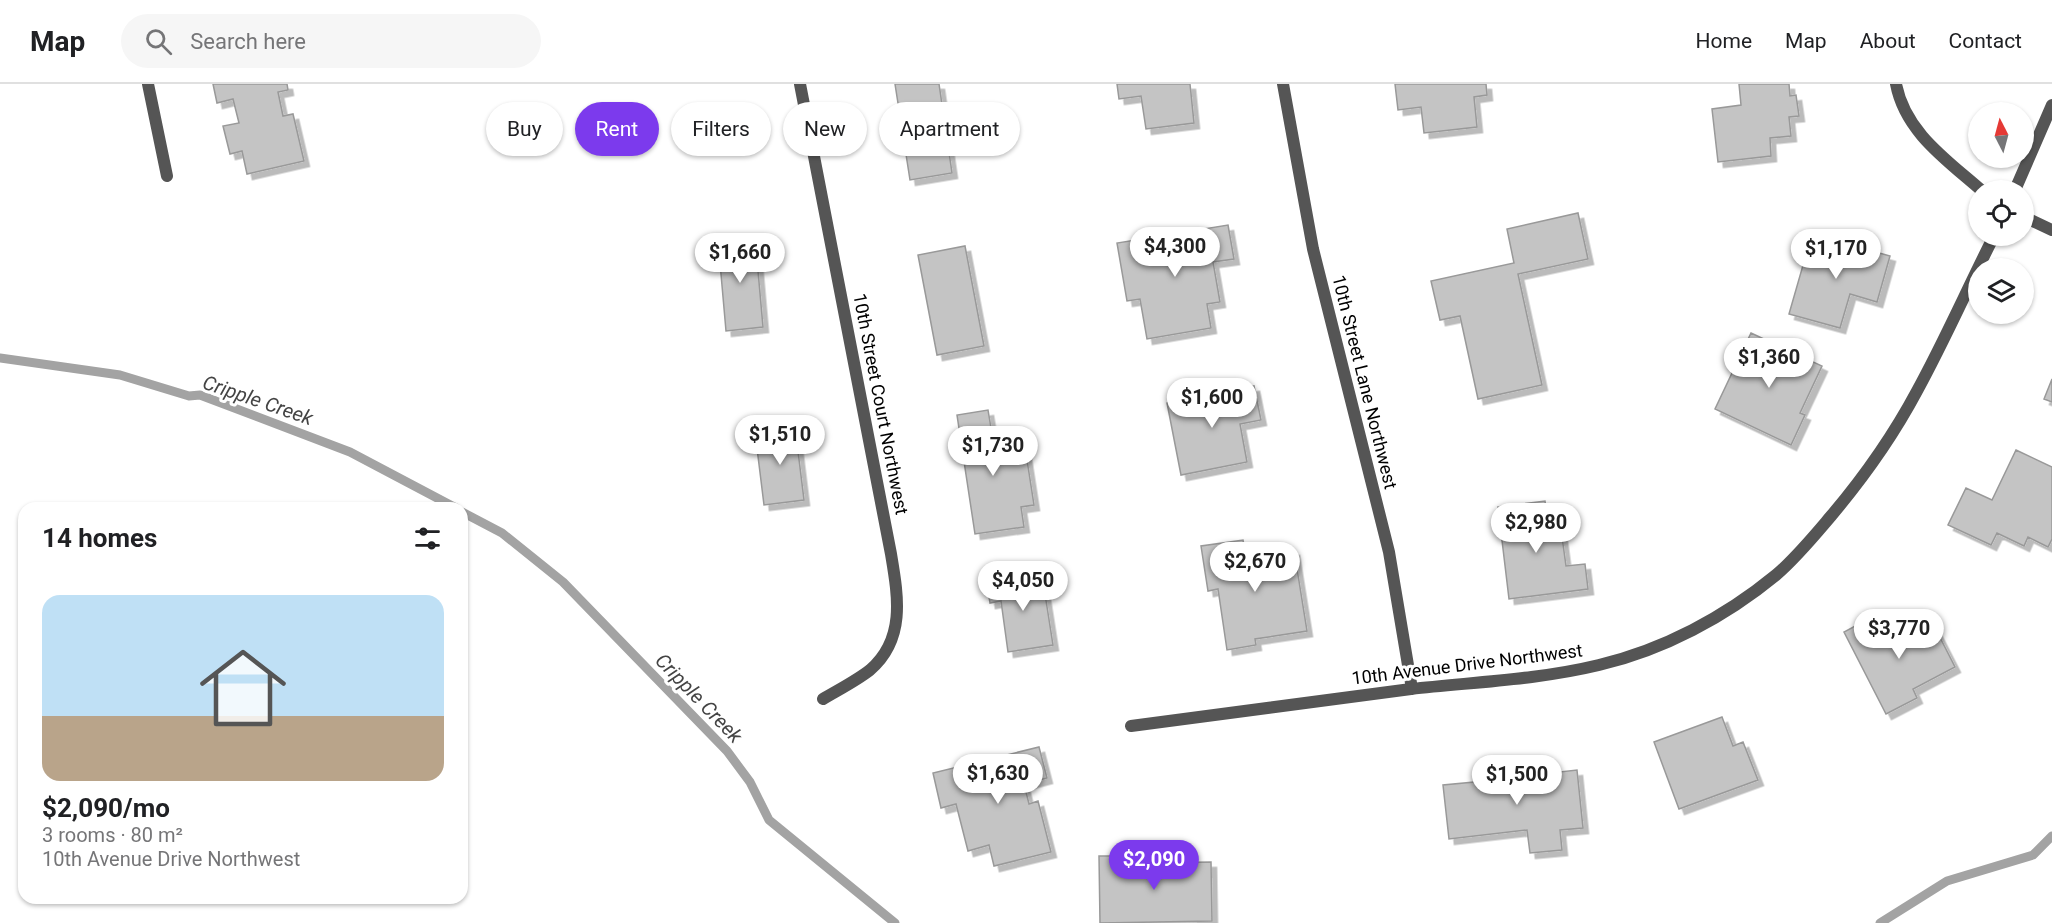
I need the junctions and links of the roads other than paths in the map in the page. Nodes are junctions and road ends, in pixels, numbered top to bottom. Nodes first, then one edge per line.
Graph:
1 (148, 84) edge
2 (800, 84) edge
3 (1283, 84) edge
4 (1896, 84) edge
5 (2052, 105) edge
6 (167, 176) dead end
7 (1969, 180) edge
8 (2019, 180) edge
9 (2034, 222) edge
10 (2052, 230) edge
11 (1989, 246) edge
12 (1412, 689) junction
13 (823, 699) dead end
14 (1131, 726) dead end

1 - 6 street
2 - 13 street, 10th Street Court Northwest
3 - 12 street, 10th Street Lane Northwest
4 - 7 street
5 - 8 street
9 - 10 street
11 - 12 street, 10th Avenue Drive Northwest
12 - 14 street, 10th Avenue Drive Northwest

